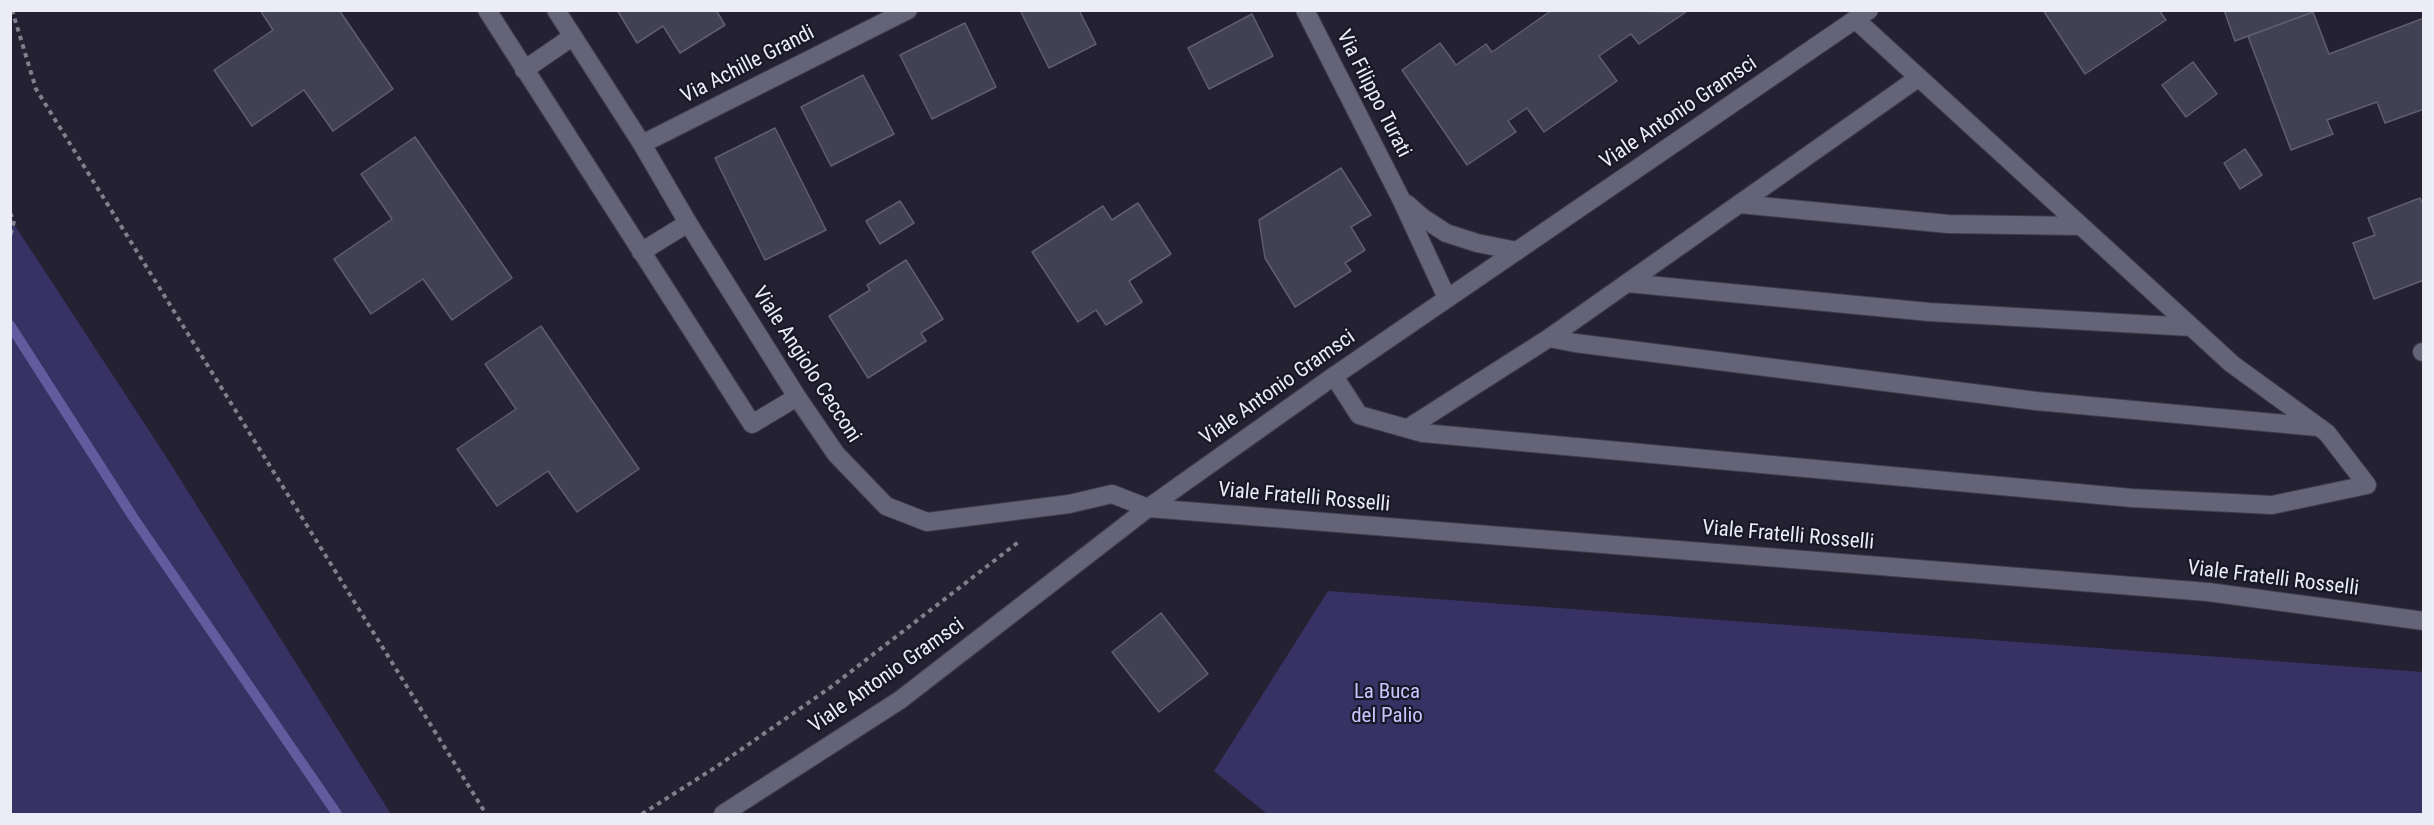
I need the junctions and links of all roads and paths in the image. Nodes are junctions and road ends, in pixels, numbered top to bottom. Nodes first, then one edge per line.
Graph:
1 (12, 10) edge
2 (487, 10) edge
3 (556, 10) edge
4 (908, 10) edge
5 (1305, 10) edge
6 (1865, 13) edge
7 (572, 37) junction
8 (524, 70) junction
9 (1918, 78) junction
10 (642, 144) junction
11 (1401, 199) junction
12 (1739, 204) junction
13 (10, 213) edge
14 (688, 223) junction
15 (2080, 226) junction
16 (10, 237) edge
17 (1517, 250) junction
18 (641, 252) junction
19 (1627, 283) junction
20 (1447, 298) junction
21 (2191, 327) junction
22 (1549, 338) junction
23 (1334, 376) junction
24 (797, 397) junction
25 (2318, 427) junction
26 (1408, 428) junction
27 (1148, 508) junction
28 (1025, 538) dead end
29 (2424, 621) edge
30 (486, 814) edge
31 (642, 814) edge
32 (723, 814) edge

1 - 30 path
2 - 8 street
3 - 7 street, Viale Angiolo Cecconi
4 - 10 street, Via Achille Grandi
5 - 11 street, Via Filippo Turati
6 - 9 street
6 - 17 street, Viale Antonio Gramsci
7 - 8 street
7 - 10 street, Viale Angiolo Cecconi
8 - 18 street
9 - 12 street
9 - 15 street
10 - 14 street, Viale Angiolo Cecconi
11 - 17 street, Via Filippo Turati
11 - 20 street, Via Filippo Turati
12 - 15 street
12 - 19 street
13 - 16 path
14 - 18 street
14 - 24 street, Viale Angiolo Cecconi
15 - 21 street
17 - 20 street, Viale Antonio Gramsci
18 - 24 street
19 - 21 street
19 - 22 street
20 - 23 street, Viale Antonio Gramsci
21 - 25 street
22 - 25 street
22 - 26 street
23 - 26 street
23 - 27 street, Viale Antonio Gramsci
24 - 27 street, Viale Angiolo Cecconi
25 - 26 street
27 - 29 street, Viale Fratelli Rosselli
27 - 32 street, Viale Antonio Gramsci
28 - 31 path

